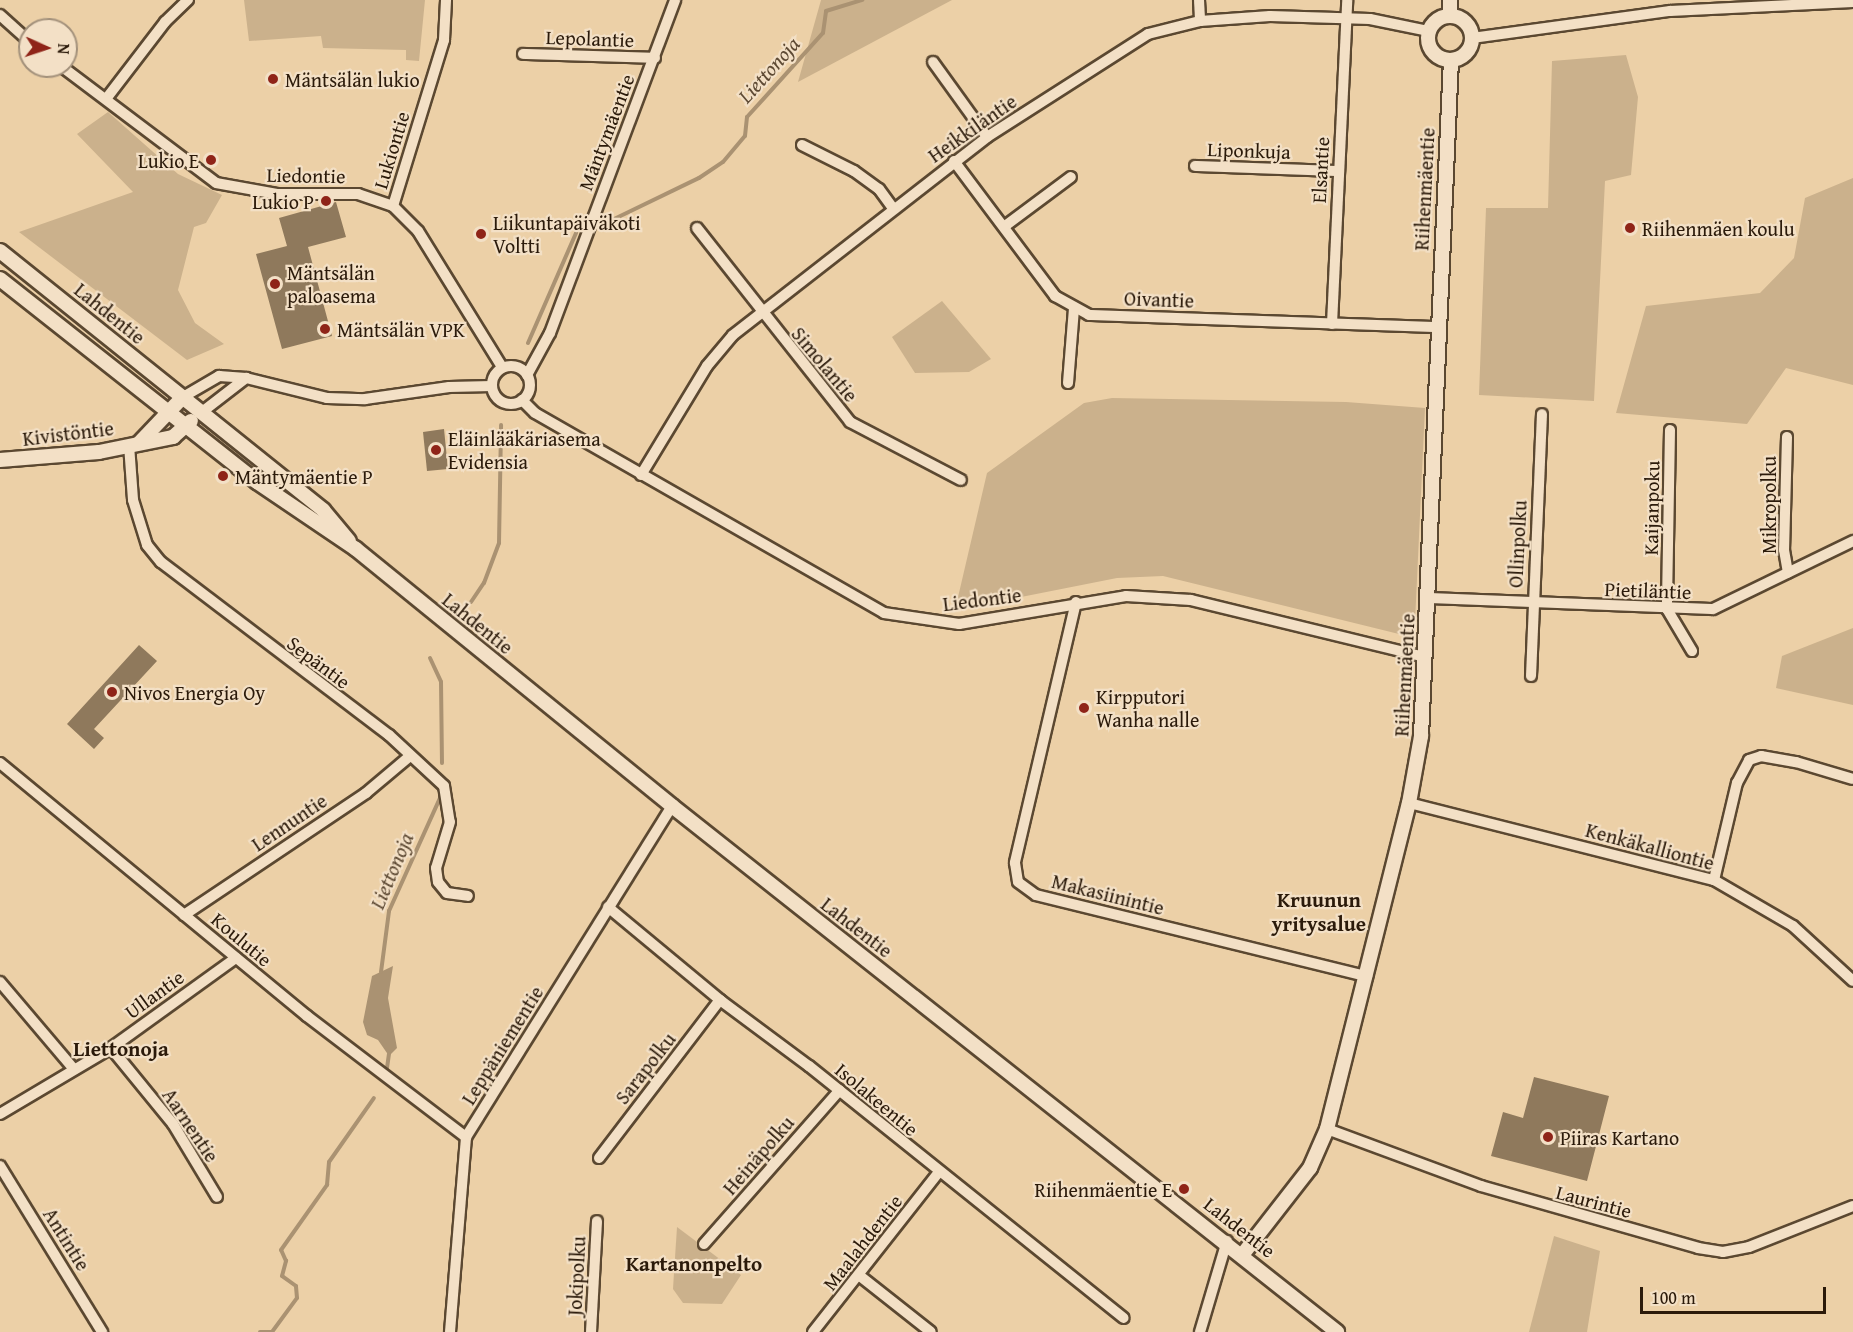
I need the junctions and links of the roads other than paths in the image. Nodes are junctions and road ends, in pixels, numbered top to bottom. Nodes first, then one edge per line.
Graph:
1 (188, 0) edge
2 (446, 0) edge
3 (675, 0) edge
4 (1199, 0) edge
5 (1347, 0) edge
6 (1450, 0) edge
7 (1803, 2) edge
8 (1853, 2) edge
9 (1670, 5) edge
10 (0, 15) edge
11 (1450, 16) junction
12 (1346, 18) junction
13 (1200, 21) junction
14 (18, 31) edge
15 (1428, 32) junction
16 (1472, 38) junction
17 (524, 54) dead end
18 (655, 58) junction
19 (1451, 61) junction
20 (933, 62) dead end
21 (78, 78) edge
22 (105, 99) junction
23 (987, 137) junction
24 (802, 145) dead end
25 (954, 161) junction
26 (1195, 166) dead end
27 (1338, 171) junction
28 (1071, 177) dead end
29 (393, 206) junction
30 (892, 207) junction
31 (1005, 226) junction
32 (697, 228) dead end
33 (0, 250) edge
34 (0, 279) edge
35 (1074, 309) junction
36 (760, 314) junction
37 (1332, 324) junction
38 (1436, 327) junction
39 (502, 367) junction
40 (527, 375) junction
41 (246, 378) junction
42 (1068, 383) dead end
43 (492, 386) junction
44 (183, 397) junction
45 (522, 400) junction
46 (202, 412) junction
47 (170, 413) junction
48 (1542, 414) dead end
49 (186, 426) junction
50 (1671, 430) dead end
51 (1787, 437) dead end
52 (135, 443) junction
53 (0, 460) edge
54 (641, 475) junction
55 (961, 480) dead end
56 (1853, 541) edge
57 (356, 549) junction
58 (1788, 573) junction
59 (1428, 598) junction
60 (1076, 602) junction
61 (1532, 604) junction
62 (1667, 609) junction
63 (1692, 651) dead end
64 (1425, 657) junction
65 (1531, 676) dead end
66 (410, 756) junction
67 (0, 763) edge
68 (1853, 779) edge
69 (1409, 803) junction
70 (672, 806) junction
71 (1714, 880) junction
72 (468, 896) dead end
73 (608, 907) junction
74 (184, 915) junction
75 (236, 958) junction
76 (1367, 976) junction
77 (1853, 981) edge
78 (0, 982) edge
79 (720, 1000) junction
80 (111, 1048) junction
81 (73, 1068) junction
82 (840, 1090) junction
83 (0, 1114) edge
84 (1327, 1129) junction
85 (466, 1137) junction
86 (599, 1158) dead end
87 (0, 1166) edge
88 (938, 1173) junction
89 (217, 1197) dead end
90 (1853, 1206) edge
91 (597, 1221) dead end
92 (1227, 1241) junction
93 (704, 1244) dead end
94 (1243, 1254) junction
95 (860, 1276) junction
96 (1124, 1318) dead end
97 (102, 1332) edge
98 (450, 1332) edge
99 (591, 1332) edge
100 (813, 1332) edge
101 (931, 1332) edge
102 (1200, 1332) edge
103 (1337, 1332) edge

1 - 22 street
2 - 29 street, Lukiontie
3 - 18 street, Mäntymäentie
4 - 13 street
5 - 12 street, Elsantie
6 - 11 main road
7 - 8 street
7 - 9 street
9 - 16 street
10 - 14 street
11 - 15 main road
11 - 16 main road
12 - 13 street, Heikkiläntie
12 - 15 street, Heikkiläntie
12 - 27 street, Elsantie
13 - 23 street, Heikkiläntie
15 - 19 main road
16 - 19 main road
17 - 18 street, Lepolantie
18 - 40 street, Mäntymäentie
19 - 38 main road, Riihenmäentie
20 - 23 street
21 - 22 street, Liedontie
22 - 29 street, Liedontie
23 - 25 street, Heikkiläntie
24 - 30 street
25 - 30 street, Heikkiläntie
25 - 31 street, Oivantie
26 - 27 street, Liponkuja
27 - 37 street, Elsantie
28 - 31 street
29 - 39 street, Liedontie
30 - 36 street, Heikkiläntie
31 - 35 street, Oivantie
32 - 36 street, Simolantie
33 - 44 main road, Lahdentie
34 - 47 main road, Lahdentie
35 - 37 street, Oivantie
35 - 42 street
36 - 54 street, Heikkiläntie
36 - 55 street, Simolantie
37 - 38 street, Oivantie
38 - 59 main road, Riihenmäentie
39 - 40 street
39 - 43 street
40 - 45 street
41 - 43 street
41 - 44 street
41 - 46 street
43 - 45 street
44 - 46 main road, Lahdentie
44 - 47 main road, Kivistöntie
45 - 54 street, Liedontie
46 - 49 main road, Kivistöntie
46 - 57 main road, Lahdentie
47 - 49 main road, Lahdentie
47 - 52 main road, Kivistöntie
48 - 61 street, Ollinpolku
49 - 52 main road, Kivistöntie
49 - 57 main road, Lahdentie
50 - 62 street, Kaijanpoku
51 - 58 street, Mikropolku
52 - 53 main road, Kivistöntie
52 - 66 street, Sepäntie
54 - 60 street, Liedontie
56 - 58 street, Pietiläntie
57 - 70 main road, Lahdentie
58 - 62 street, Pietiläntie
59 - 61 street, Pietiläntie
59 - 64 main road, Riihenmäentie
60 - 64 street, Liedontie
60 - 76 street, Makasiinintie
61 - 62 street, Pietiläntie
61 - 65 street, Ollinpolku
62 - 63 street
64 - 69 main road, Riihenmäentie
66 - 72 street, Sepäntie
66 - 74 street, Lennuntie
67 - 74 street, Koulutie
68 - 71 street
69 - 71 street, Kenkäkalliontie
69 - 76 main road, Riihenmäentie
70 - 73 street, Leppäniementie
70 - 92 main road, Lahdentie
71 - 77 street, Kenkäkalliontie
73 - 79 street, Isolakeentie
73 - 85 street, Leppäniementie
74 - 75 street, Koulutie
75 - 80 street, Ullantie
75 - 85 street, Koulutie
76 - 84 main road, Riihenmäentie
78 - 81 street
79 - 82 street, Isolakeentie
79 - 86 street, Sarapolku
80 - 81 street, Ullantie
80 - 89 street, Aarnentie
81 - 83 street, Ullantie
82 - 88 street, Isolakeentie
82 - 93 street, Heinäpolku
84 - 90 street, Laurintie
84 - 94 main road, Riihenmäentie
85 - 98 street, Leppäniementie
87 - 97 street, Antintie
88 - 95 street, Maalahdentie
88 - 96 street, Isolakeentie
91 - 99 street, Jokipolku
92 - 94 main road, Lahdentie
92 - 102 street
94 - 103 main road, Lahdentie
95 - 100 street, Maalahdentie
95 - 101 street

